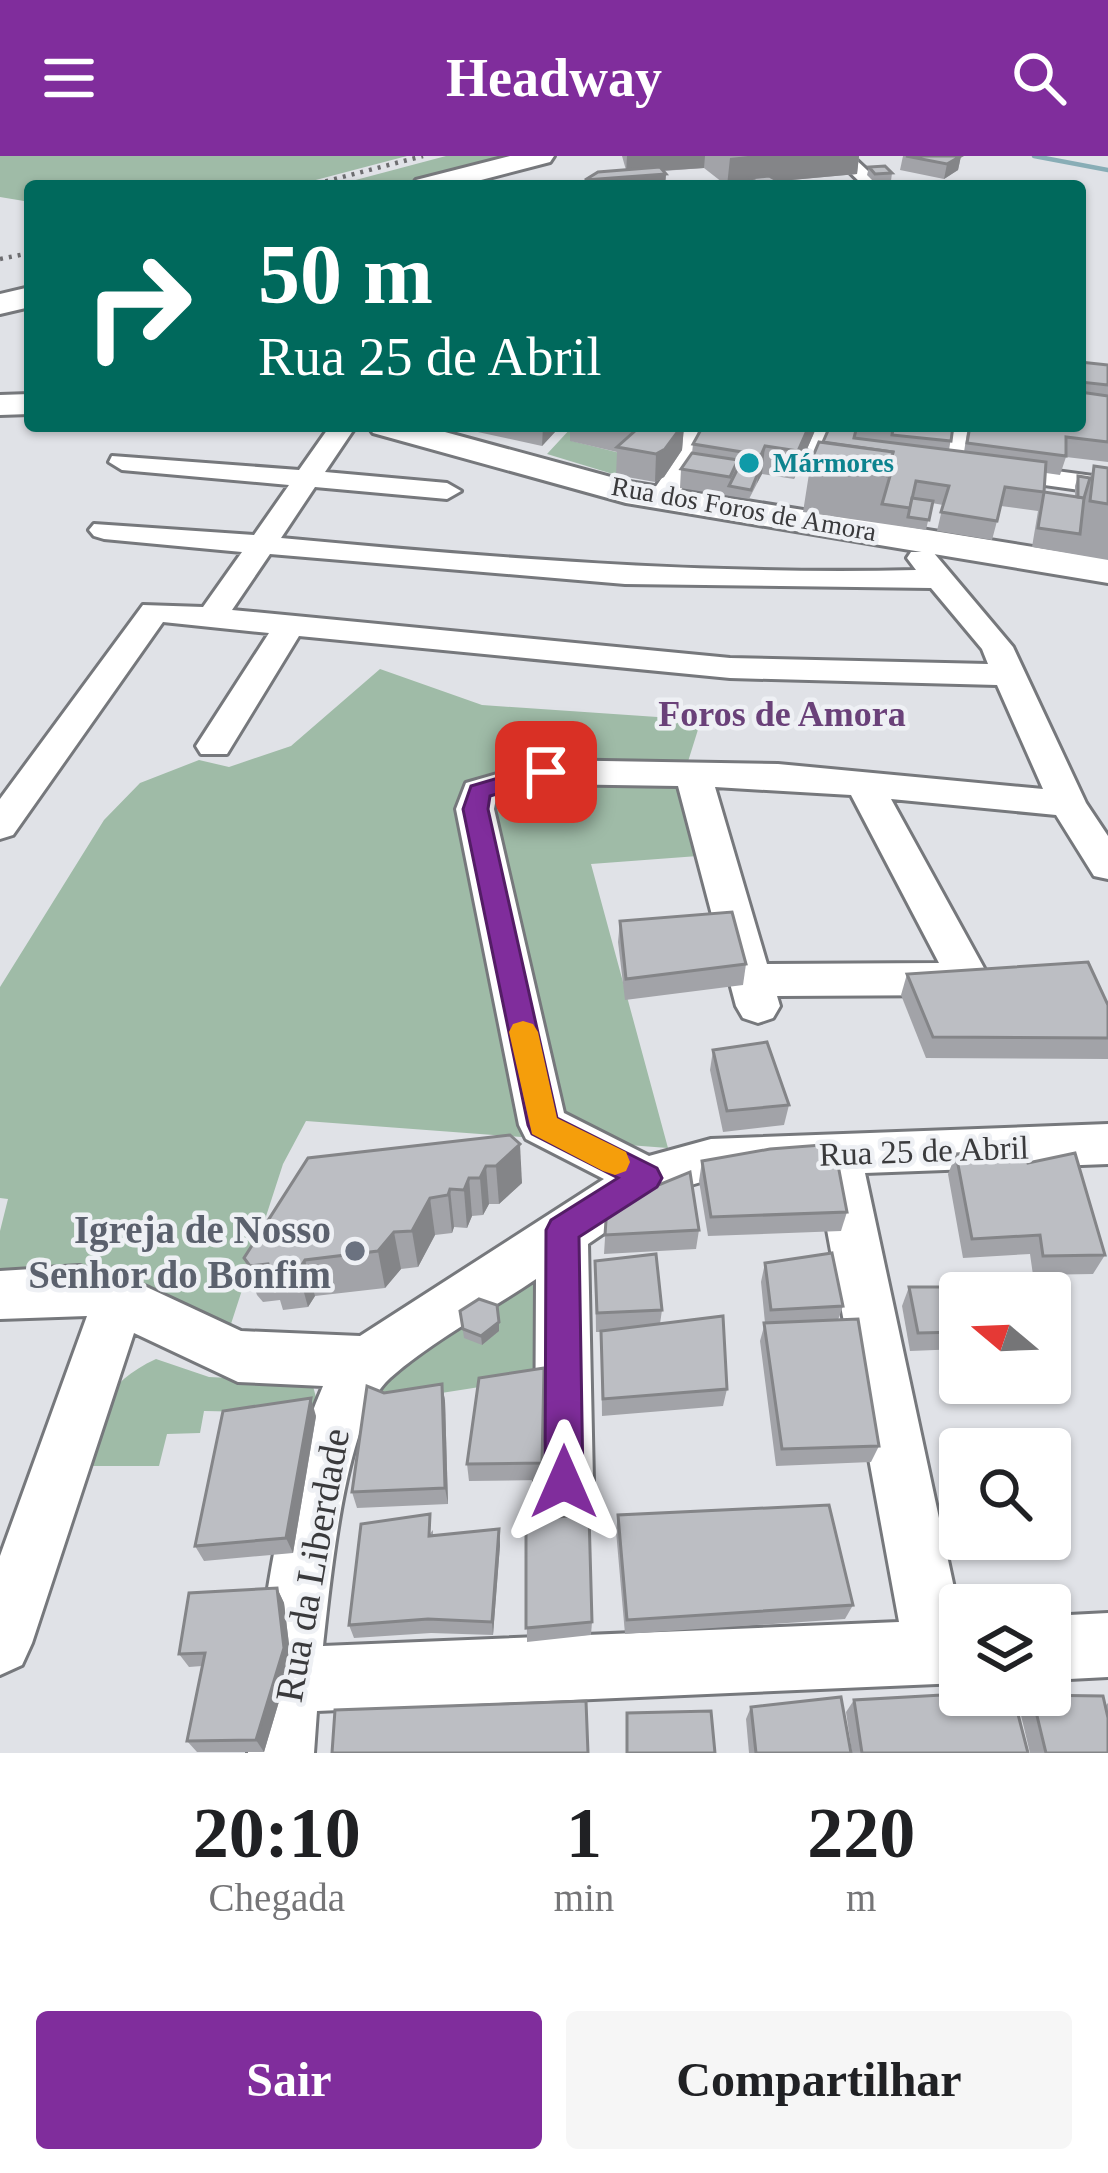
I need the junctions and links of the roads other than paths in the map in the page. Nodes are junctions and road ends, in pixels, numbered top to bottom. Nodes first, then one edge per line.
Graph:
1 (542, 156) edge
2 (842, 156) edge
3 (575, 161) dead end
4 (449, 180) edge
5 (506, 180) edge
6 (868, 180) edge
7 (339, 432) edge
8 (408, 432) edge
9 (688, 432) edge
10 (956, 432) edge
11 (122, 462) dead end
12 (308, 476) junction
13 (1108, 486) edge
14 (447, 491) dead end
15 (662, 498) junction
16 (104, 530) dead end
17 (906, 538) junction
18 (262, 544) junction
19 (1108, 571) edge
20 (938, 579) junction
21 (212, 617) junction
22 (290, 625) junction
23 (1009, 674) junction
24 (214, 746) dead end
25 (694, 776) junction
26 (864, 784) junction
27 (1068, 804) junction
28 (0, 826) edge
29 (1108, 866) edge
30 (1108, 1144) edge
31 (837, 1154) junction
32 (646, 1178) junction
33 (562, 1230) junction
34 (0, 1295) edge
35 (119, 1300) junction
36 (359, 1371) junction
37 (564, 1482) dead end
38 (18, 1540) edge
39 (939, 1612) edge
40 (0, 1643) edge
41 (1108, 1646) edge
42 (1071, 1647) edge
43 (939, 1652) edge
44 (287, 1680) junction
45 (280, 1753) edge

1 - 4 highway
2 - 6 street
3 - 5 highway
7 - 12 street
8 - 15 main road, Rua dos Foros de Amora
9 - 15 street
10 - 13 street
11 - 12 street
12 - 14 street
12 - 18 street
15 - 17 main road, Rua dos Foros de Amora
16 - 18 street
17 - 19 main road, Rua dos Foros de Amora
17 - 20 street
18 - 20 street
18 - 21 street
20 - 23 street
21 - 22 street
21 - 28 street
22 - 23 street
22 - 24 street
23 - 27 street
25 - 26 street
25 - 26 street
25 - 32 street
26 - 27 street
27 - 29 street
30 - 31 street, Rua 25 de Abril
31 - 32 street, Rua 25 de Abril
31 - 39 street
32 - 33 street, Rua 25 de Abril
33 - 36 street, Rua 25 de Abril
33 - 37 street
34 - 35 street
35 - 36 street
35 - 38 street
36 - 44 street, Rua da Liberdade
38 - 40 street
41 - 42 street
43 - 44 street
44 - 45 street, Rua da Liberdade

